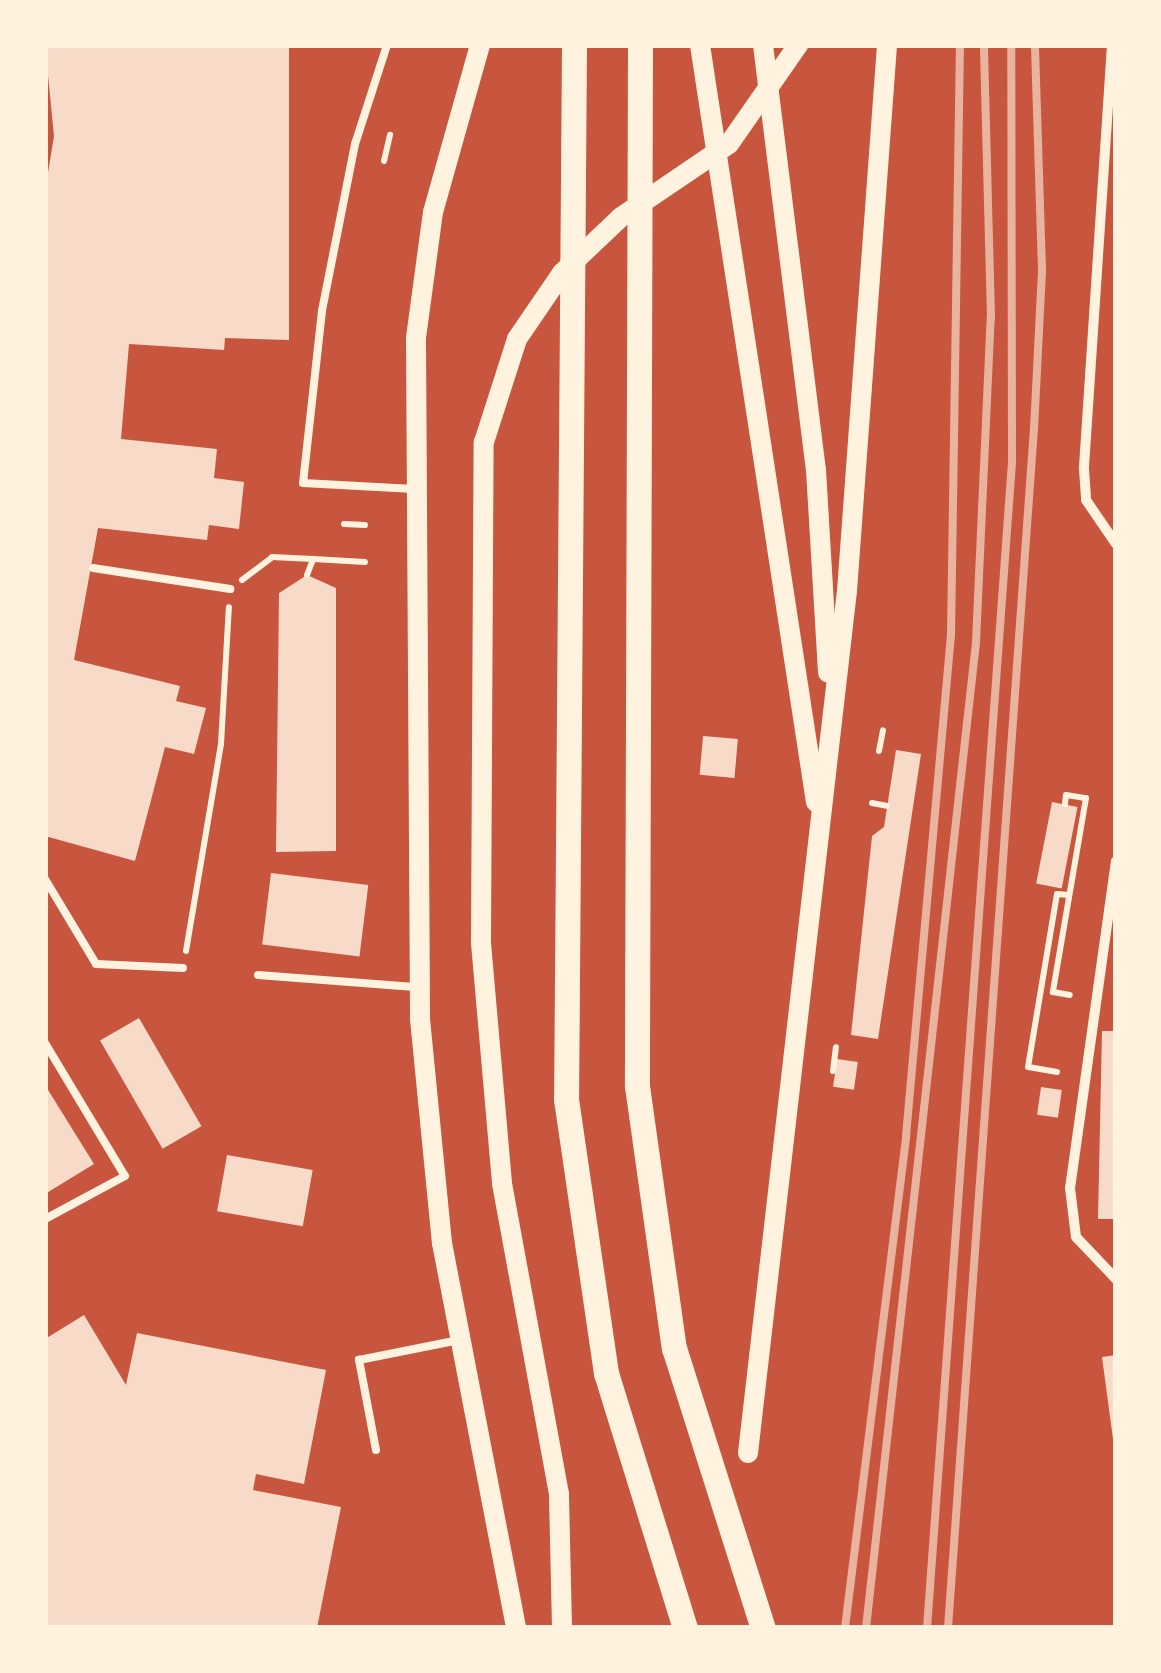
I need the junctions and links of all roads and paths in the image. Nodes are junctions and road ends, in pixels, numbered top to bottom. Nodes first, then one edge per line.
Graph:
1 (387, 45) edge
2 (480, 45) edge
3 (574, 45) edge
4 (640, 45) edge
5 (700, 45) edge
6 (763, 45) edge
7 (798, 45) edge
8 (887, 45) edge
9 (1112, 45) edge
10 (390, 135) dead end
11 (384, 161) dead end
12 (414, 489) junction
13 (344, 524) dead end
14 (366, 525) dead end
15 (1116, 544) edge
16 (312, 559) junction
17 (365, 562) dead end
18 (94, 568) dead end
19 (307, 575) dead end
20 (230, 589) junction
21 (883, 730) dead end
22 (879, 751) dead end
23 (826, 790) junction
24 (872, 803) dead end
25 (1065, 804) dead end
26 (887, 806) dead end
27 (1116, 862) edge
28 (45, 879) edge
29 (816, 894) junction
30 (1069, 895) junction
31 (183, 968) joint
32 (258, 976) dead end
33 (420, 987) junction
34 (1070, 995) dead end
35 (45, 1044) edge
36 (836, 1047) dead end
37 (833, 1071) dead end
38 (1057, 1072) dead end
39 (45, 1219) edge
40 (1116, 1279) edge
41 (459, 1340) junction
42 (376, 1450) dead end
43 (748, 1453) dead end
44 (516, 1628) edge
45 (562, 1628) edge
46 (685, 1628) edge
47 (763, 1628) edge

1 - 12 lane
2 - 12 main road
3 - 46 main road
4 - 47 main road
5 - 29 main road
6 - 23 main road
7 - 45 main road
8 - 23 main road
9 - 15 street
10 - 11 path
12 - 33 main road
13 - 14 path
16 - 17 path
16 - 19 path
16 - 20 path
18 - 20 lane
20 - 31 path
21 - 22 path
23 - 29 main road
24 - 26 path
25 - 30 path
27 - 40 street
28 - 31 lane
29 - 43 main road
30 - 34 path
30 - 38 path
32 - 33 lane
33 - 41 main road
35 - 39 lane
36 - 37 path
41 - 42 lane
41 - 44 main road

